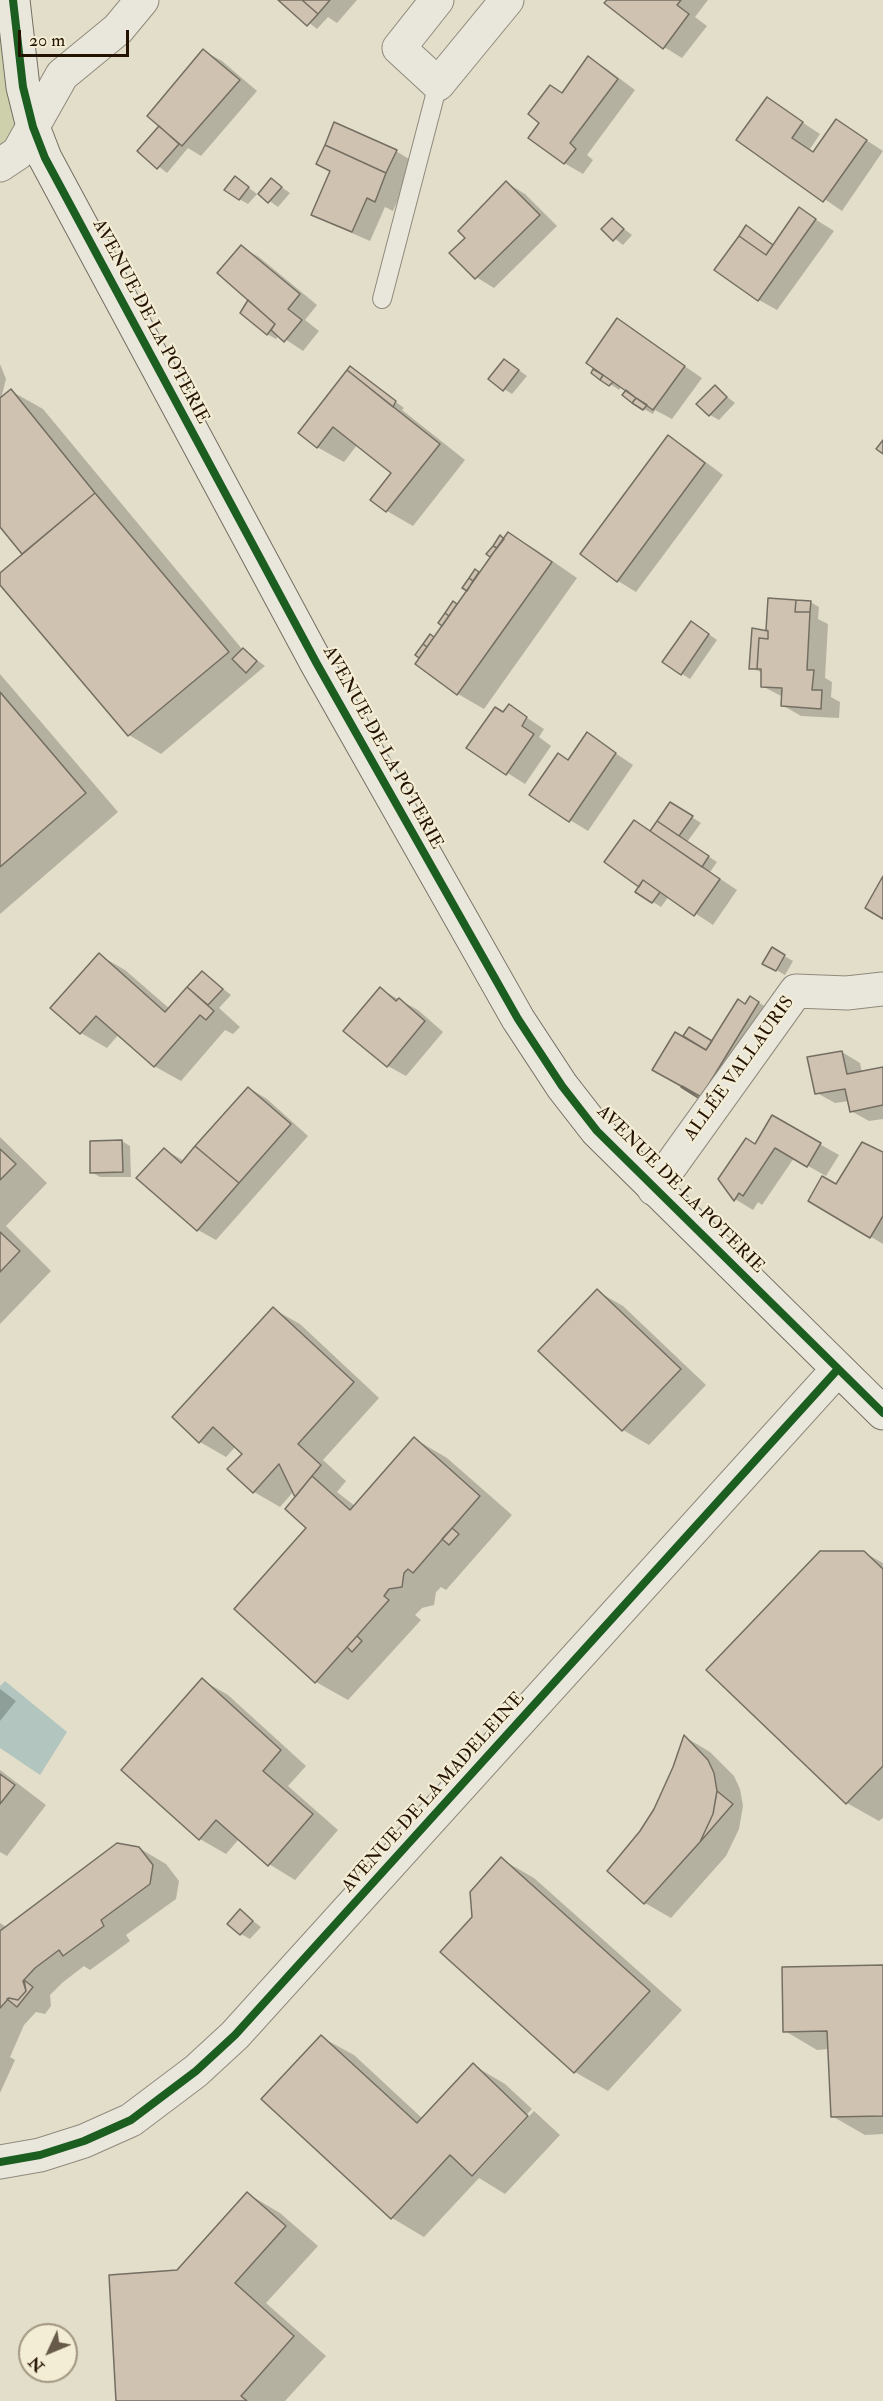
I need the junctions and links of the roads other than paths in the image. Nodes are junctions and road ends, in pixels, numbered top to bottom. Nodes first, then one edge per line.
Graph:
1 (13, 0) edge
2 (142, 0) edge
3 (437, 0) edge
4 (507, 0) edge
5 (438, 84) junction
6 (33, 127) junction
7 (0, 165) edge
8 (382, 299) dead end
9 (883, 989) edge
10 (654, 1189) junction
11 (838, 1369) junction
12 (883, 1413) edge
13 (0, 2162) edge

1 - 6 street, AVENUE DE LA POTERIE
2 - 6 street
3 - 5 street
4 - 5 street
5 - 8 lane
6 - 7 street
6 - 10 street, AVENUE DE LA POTERIE
9 - 10 street, ALLÉE VALLAURIS
10 - 11 street, AVENUE DE LA POTERIE
11 - 12 street, AVENUE DE LA POTERIE
11 - 13 street, AVENUE DE LA MADELEINE

